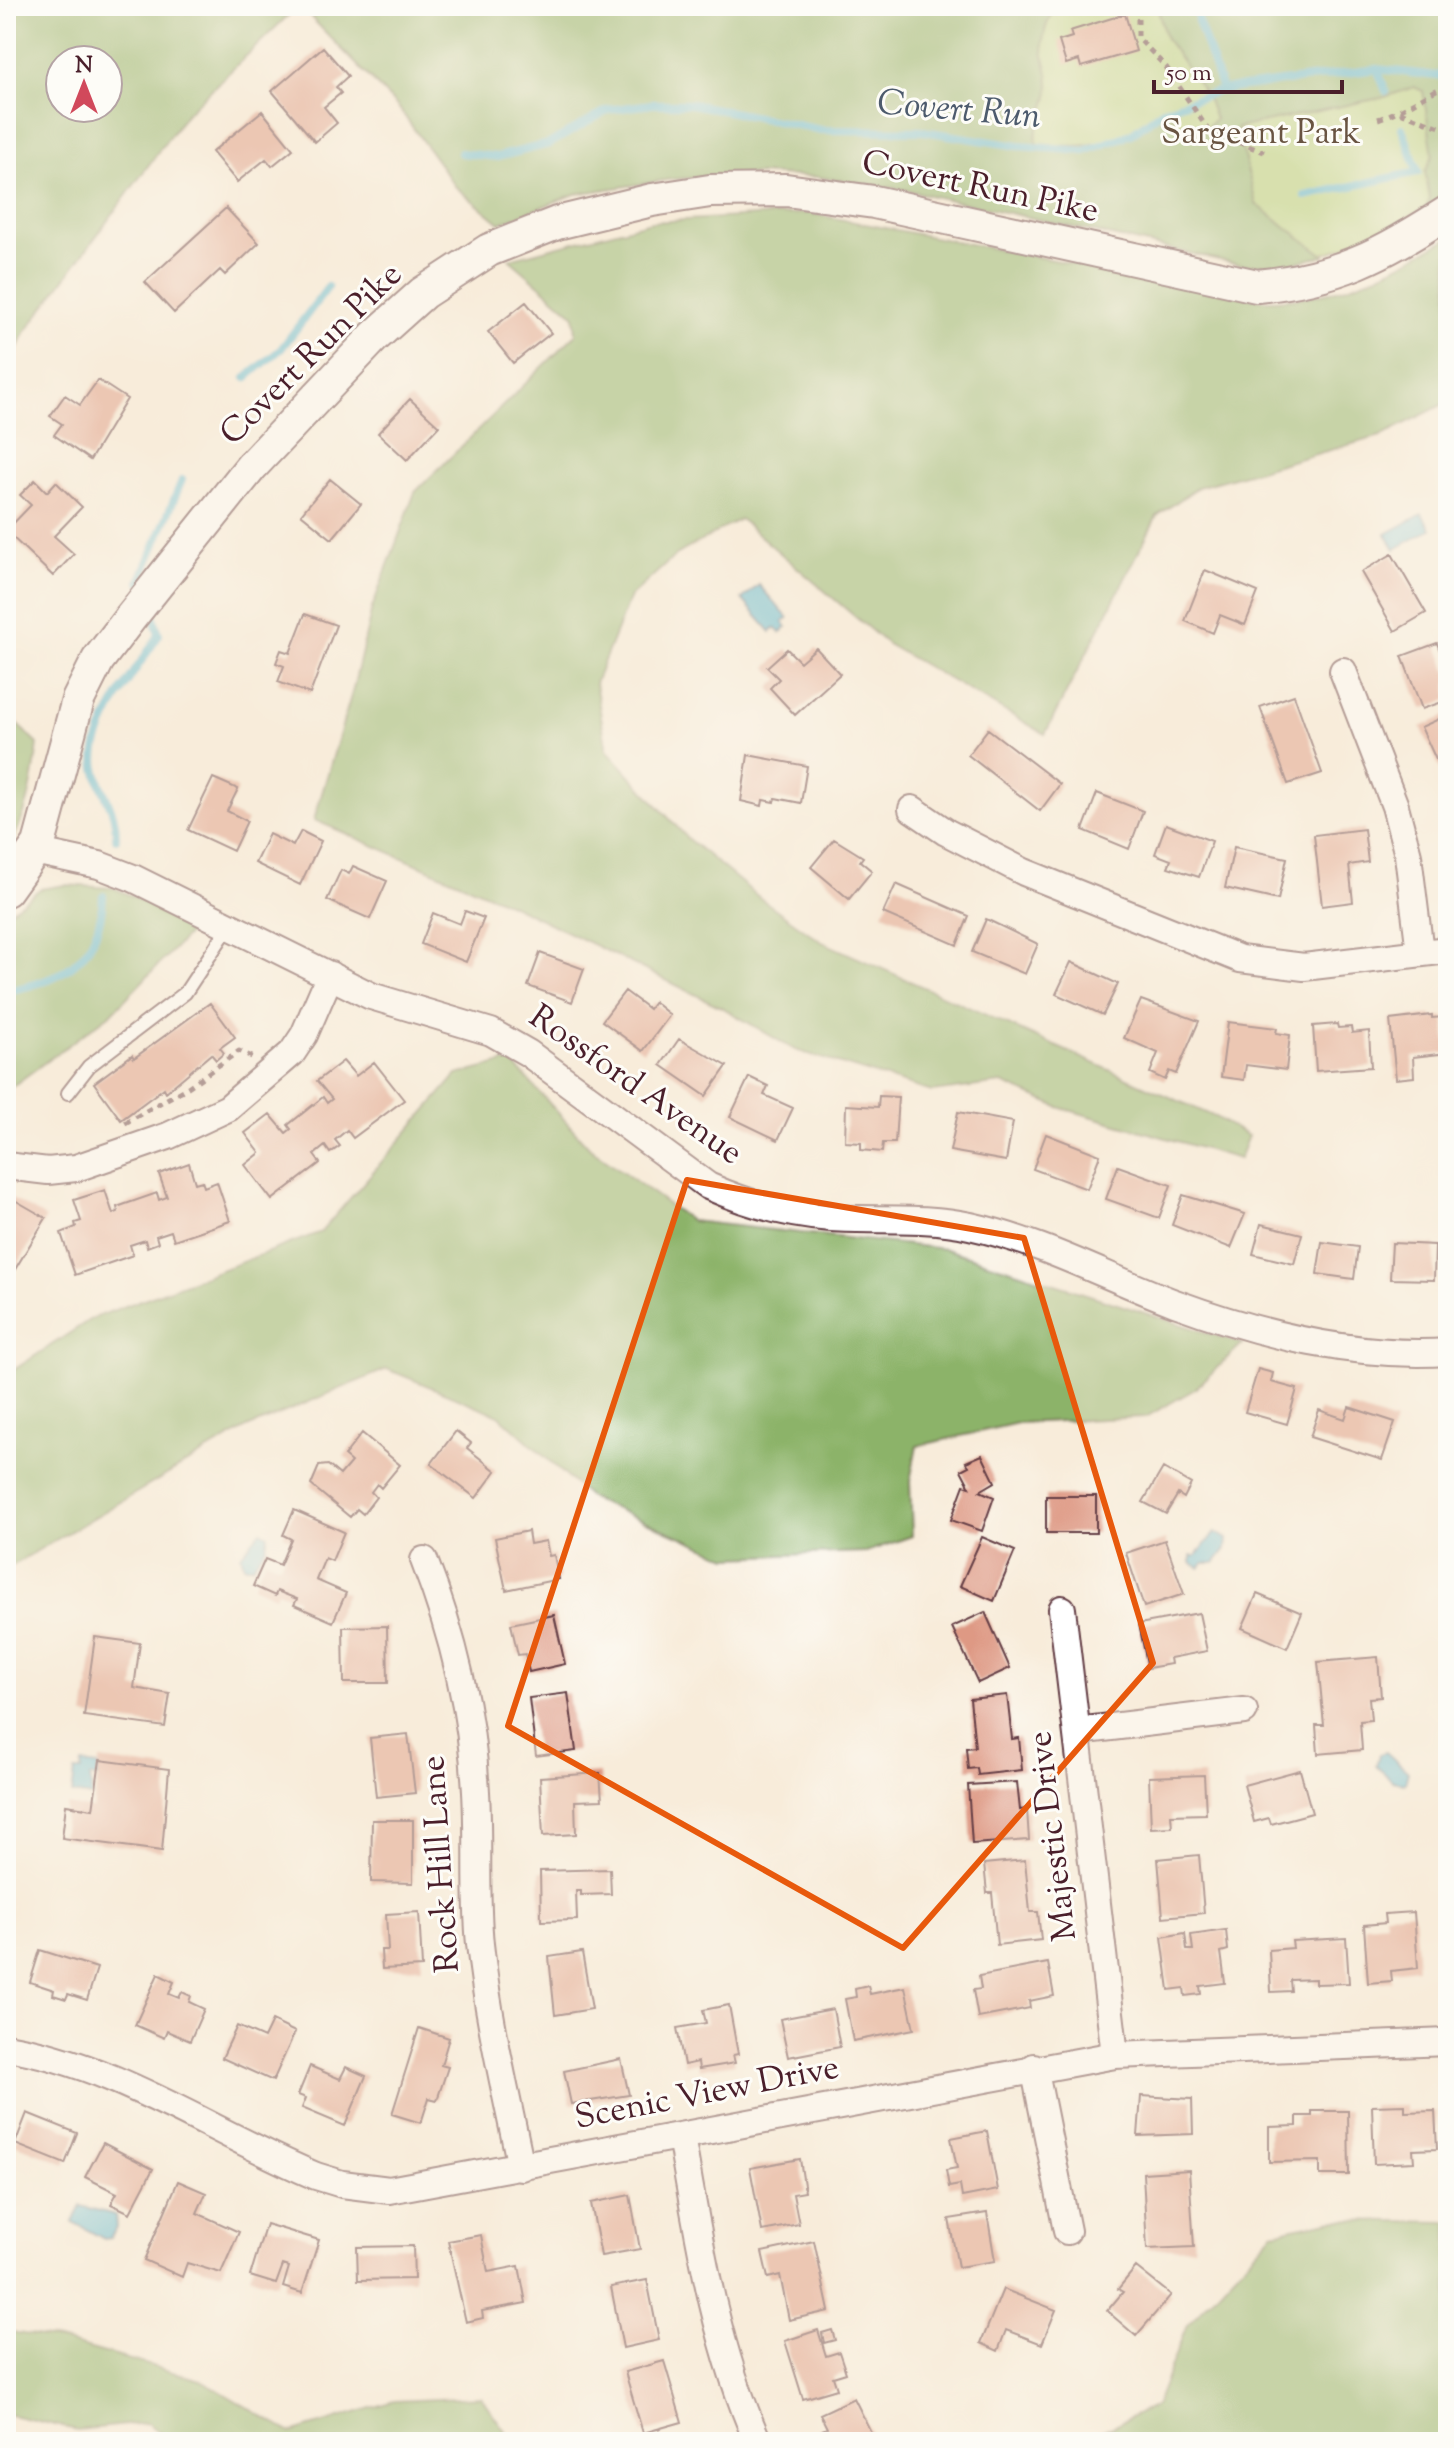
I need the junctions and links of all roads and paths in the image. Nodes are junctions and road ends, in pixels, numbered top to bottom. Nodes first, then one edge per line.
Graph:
1 (1138, 6) edge
2 (1448, 85) edge
3 (1400, 112) junction
4 (1378, 119) dead end
5 (1448, 130) edge
6 (1264, 152) dead end
7 (1448, 212) edge
8 (1343, 671) dead end
9 (912, 809) dead end
10 (34, 851) junction
11 (6, 890) edge
12 (230, 925) junction
13 (1448, 950) edge
14 (1420, 952) junction
15 (330, 975) junction
16 (276, 1069) junction
17 (68, 1093) dead end
18 (118, 1154) junction
19 (6, 1166) edge
20 (1448, 1352) edge
21 (424, 1560) dead end
22 (1062, 1609) dead end
23 (1244, 1711) dead end
24 (1078, 1731) junction
25 (1448, 2042) edge
26 (6, 2047) edge
27 (1115, 2055) junction
28 (1034, 2067) junction
29 (681, 2136) junction
30 (521, 2167) junction
31 (1067, 2231) dead end
32 (758, 2442) edge

1 - 6 path
2 - 3 path
3 - 4 path
3 - 5 path
7 - 10 street, Covert Run Pike
8 - 14 street
9 - 14 street
10 - 11 street, Covert Run Pike
10 - 12 street, Rossford Avenue
12 - 15 street, Rossford Avenue
12 - 17 lane
13 - 14 street
15 - 16 street
15 - 20 street, Rossford Avenue
16 - 18 street
16 - 18 path
18 - 19 street
21 - 30 street, Rock Hill Lane
22 - 24 street, Majestic Drive
23 - 24 street
24 - 27 street, Majestic Drive
25 - 27 street, Scenic View Drive
26 - 30 street, Scenic View Drive
27 - 28 street, Scenic View Drive
28 - 29 street, Scenic View Drive
28 - 31 street
29 - 30 street, Scenic View Drive
29 - 32 street

